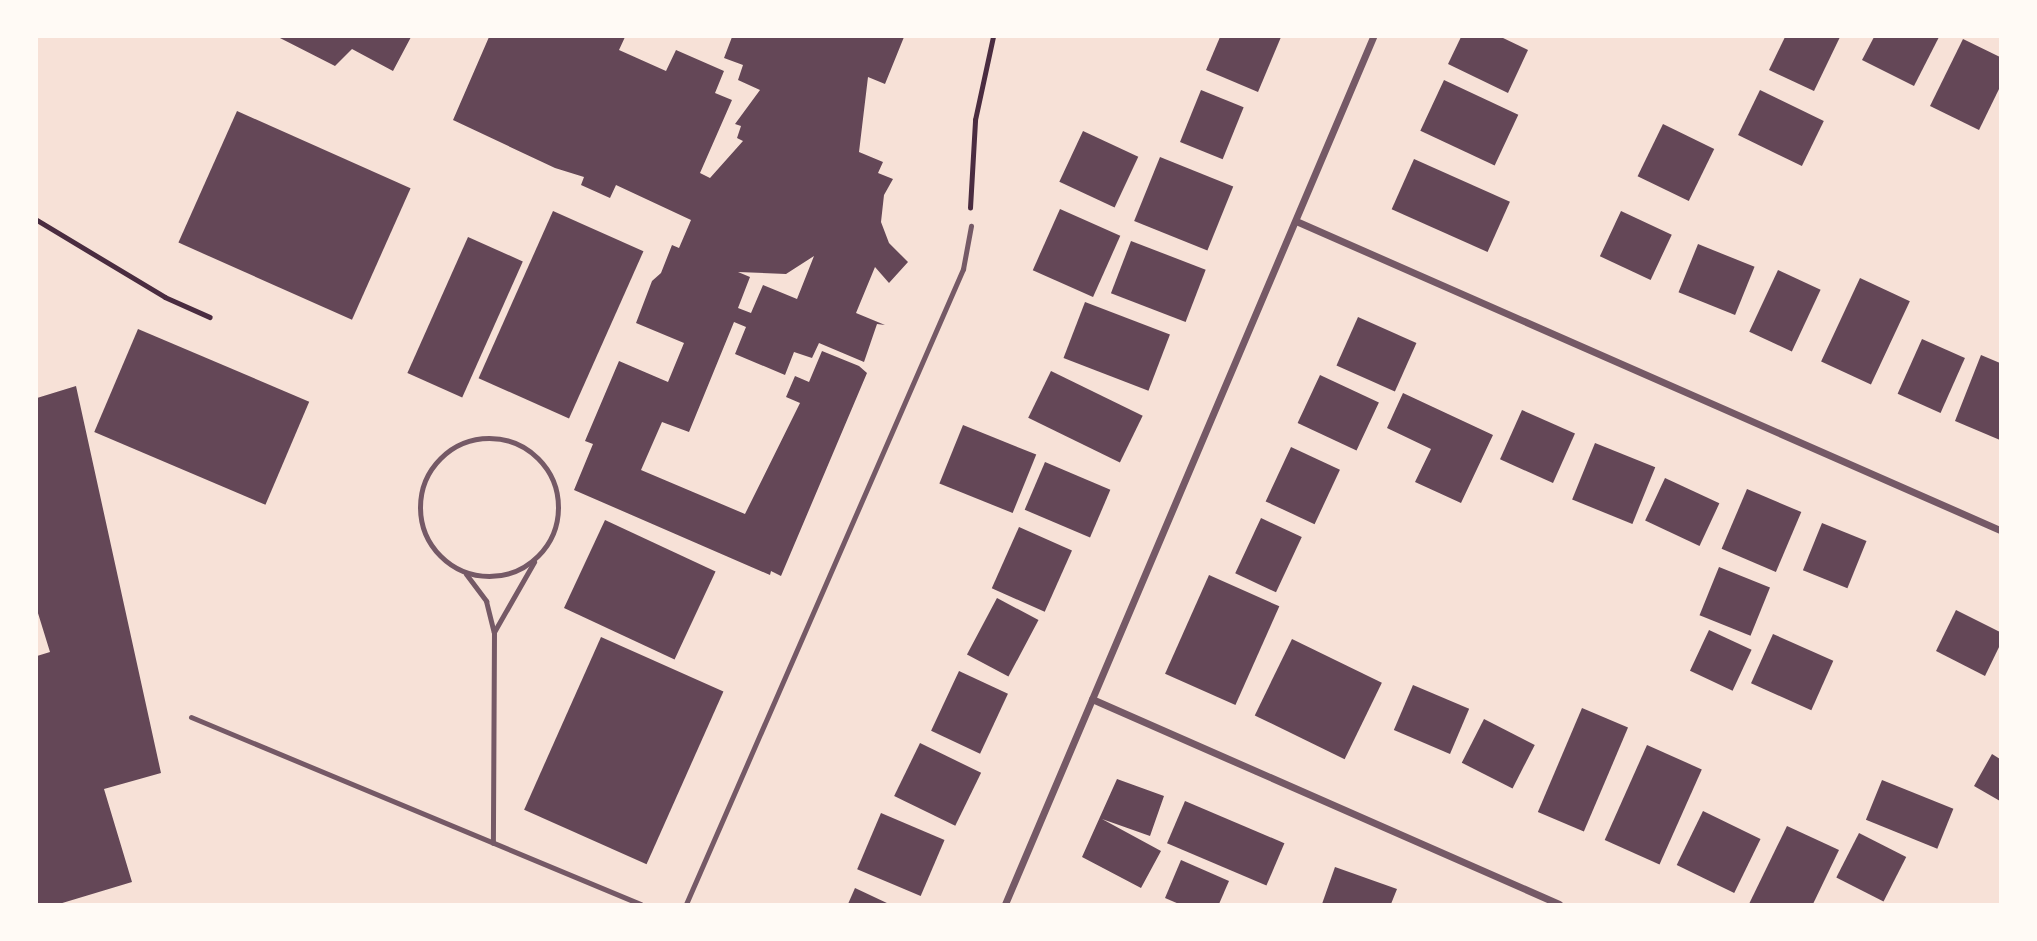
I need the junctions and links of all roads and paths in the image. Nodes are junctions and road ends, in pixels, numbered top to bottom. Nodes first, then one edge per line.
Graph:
1 (993, 37) edge
2 (1373, 37) edge
3 (37, 220) edge
4 (1296, 220) junction
5 (971, 226) joint
6 (210, 317) dead end
7 (2000, 530) edge
8 (534, 561) junction
9 (465, 572) junction
10 (494, 632) junction
11 (1092, 699) junction
12 (191, 717) dead end
13 (493, 843) junction
14 (640, 904) edge
15 (686, 904) edge
16 (1005, 904) edge
17 (1559, 904) edge

1 - 5 path
2 - 4 street
3 - 6 path
4 - 7 street
4 - 11 street
5 - 15 lane
8 - 9 lane
8 - 9 lane
8 - 10 lane
9 - 10 lane
10 - 13 lane
11 - 16 street
11 - 17 street
12 - 13 lane
13 - 14 lane

